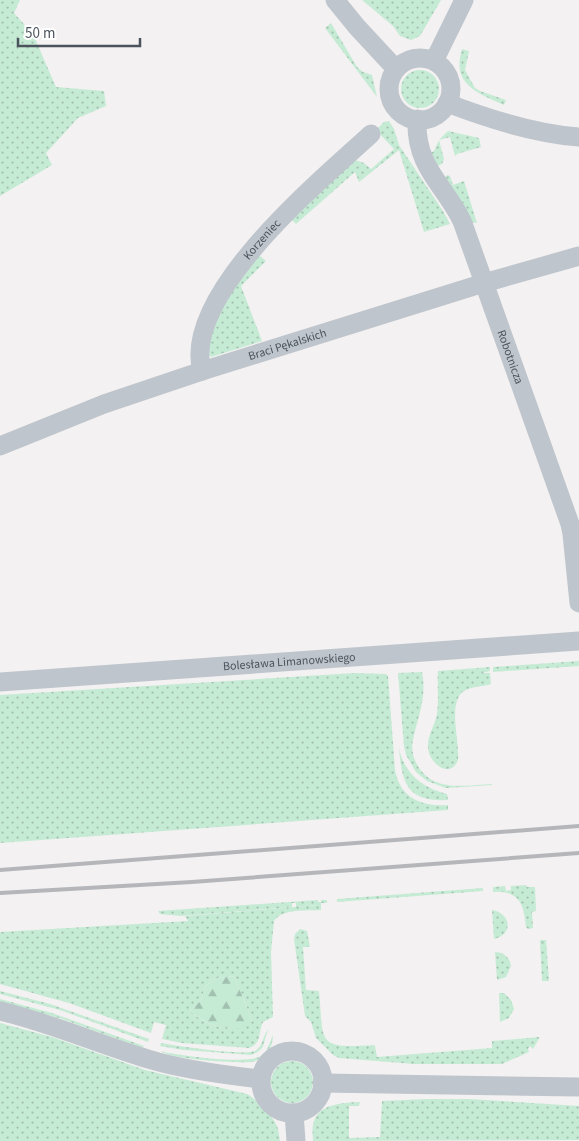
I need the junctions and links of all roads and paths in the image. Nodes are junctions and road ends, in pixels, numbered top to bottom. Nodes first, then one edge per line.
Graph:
1 (335, 0) edge
2 (464, 0) edge
3 (434, 62) junction
4 (396, 69) junction
5 (447, 103) junction
6 (417, 119) junction
7 (371, 134) dead end
8 (579, 138) edge
9 (579, 256) edge
10 (484, 283) junction
11 (202, 372) junction
12 (0, 446) edge
13 (579, 603) edge
14 (579, 641) edge
15 (0, 682) edge
16 (0, 1011) edge
17 (261, 1079) junction
18 (322, 1083) junction
19 (579, 1087) edge
20 (294, 1113) junction
21 (296, 1141) edge

1 - 4 street
2 - 3 street
3 - 4 street
3 - 5 street
4 - 6 street
5 - 6 street
5 - 8 street
6 - 10 street, Robotnicza
7 - 11 street, Korzeniec
9 - 10 street, Braci Pękalskich
10 - 11 street, Braci Pękalskich
10 - 13 street, Robotnicza
11 - 12 street, Braci Pękalskich
14 - 15 street, Bolesława Limanowskiego
16 - 17 street
17 - 18 street
17 - 20 street
18 - 19 street
18 - 20 street
20 - 21 street

